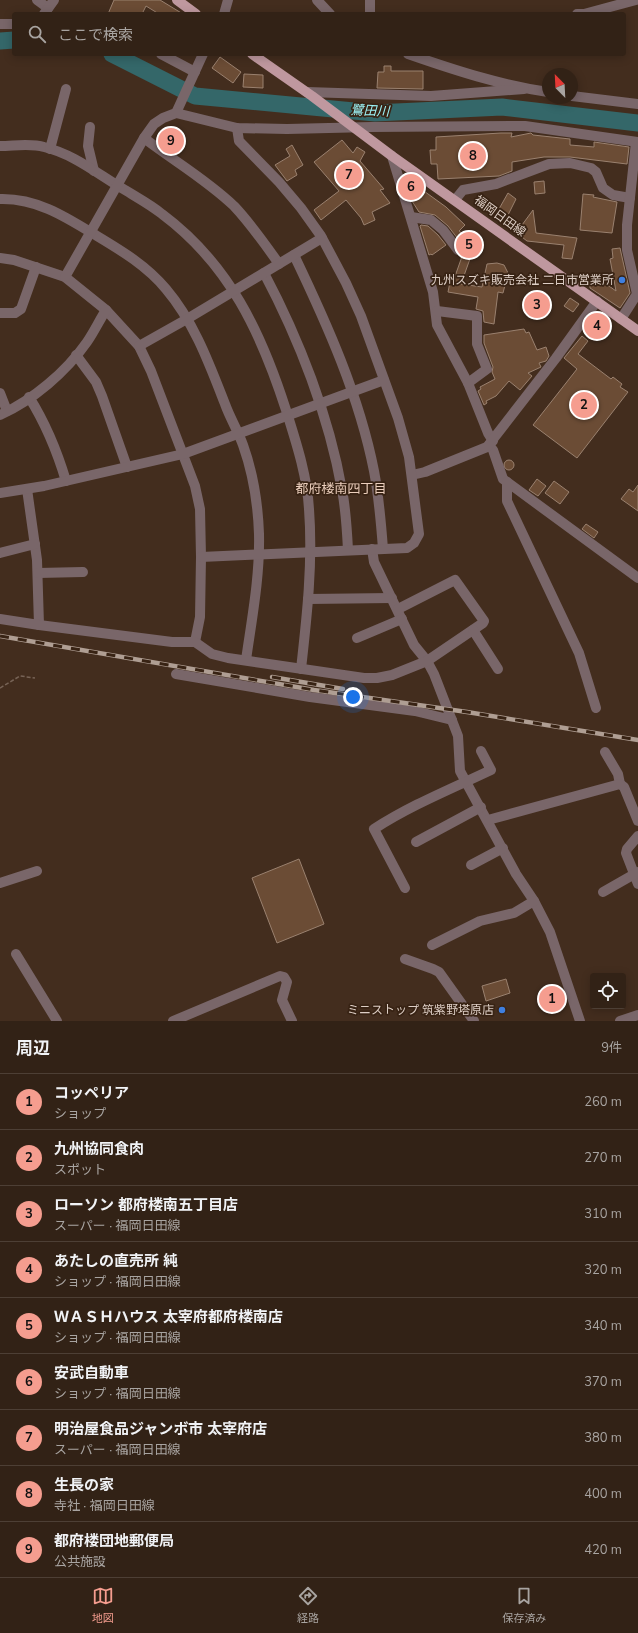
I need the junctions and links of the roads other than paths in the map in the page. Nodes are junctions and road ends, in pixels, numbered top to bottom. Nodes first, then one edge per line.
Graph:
1 (37, 0) edge
2 (177, 0) edge
3 (228, 0) edge
4 (317, 0) edge
5 (370, 0) edge
6 (636, 0) edge
7 (49, 7) edge
8 (193, 12) edge
9 (225, 12) edge
10 (328, 12) edge
11 (370, 12) edge
12 (591, 12) edge
13 (0, 24) edge
14 (12, 24) edge
15 (163, 56) edge
16 (202, 56) edge
17 (255, 56) edge
18 (414, 56) edge
19 (194, 74) junction
20 (66, 89) dead end
21 (524, 89) junction
22 (542, 91) edge
23 (310, 94) junction
24 (578, 97) edge
25 (638, 104) edge
26 (176, 113) junction
27 (90, 127) dead end
28 (237, 128) junction
29 (357, 128) junction
30 (144, 138) junction
31 (637, 142) edge
32 (0, 146) edge
33 (50, 149) junction
34 (392, 156) junction
35 (94, 171) junction
36 (117, 186) junction
37 (630, 198) junction
38 (0, 199) edge
39 (455, 200) junction
40 (411, 217) junction
41 (92, 233) junction
42 (322, 238) junction
43 (458, 250) dead end
44 (294, 255) junction
45 (0, 258) edge
46 (279, 264) junction
47 (36, 267) junction
48 (264, 273) junction
49 (66, 277) junction
50 (234, 291) junction
51 (597, 301) junction
52 (106, 310) junction
53 (437, 311) junction
54 (0, 313) edge
55 (187, 319) junction
56 (621, 319) junction
57 (638, 331) edge
58 (139, 346) junction
59 (76, 355) junction
60 (384, 380) junction
61 (468, 383) junction
62 (352, 392) junction
63 (0, 393) edge
64 (29, 398) junction
65 (319, 404) junction
66 (4, 413) edge
67 (288, 416) junction
68 (238, 435) junction
69 (491, 443) junction
70 (183, 454) junction
71 (127, 467) junction
72 (412, 475) junction
73 (66, 481) junction
74 (507, 482) junction
75 (27, 489) junction
76 (0, 493) edge
77 (35, 544) junction
78 (372, 549) junction
79 (383, 549) junction
80 (348, 550) junction
81 (0, 553) edge
82 (310, 553) junction
83 (259, 555) junction
84 (201, 557) junction
85 (83, 572) dead end
86 (38, 573) junction
87 (638, 578) edge
88 (392, 598) junction
89 (308, 599) junction
90 (398, 609) junction
91 (0, 619) edge
92 (402, 619) junction
93 (39, 625) junction
94 (473, 630) junction
95 (357, 638) dead end
96 (195, 642) junction
97 (246, 660) junction
98 (427, 661) junction
99 (498, 668) dead end
100 (301, 669) junction
101 (176, 674) dead end
102 (596, 708) dead end
103 (452, 720) junction
104 (481, 751) dead end
105 (605, 752) dead end
106 (466, 782) junction
107 (620, 784) junction
108 (481, 807) junction
109 (488, 820) junction
110 (638, 821) edge
111 (638, 836) edge
112 (416, 842) dead end
113 (503, 848) junction
114 (471, 865) dead end
115 (37, 871) dead end
116 (636, 873) edge
117 (0, 883) edge
118 (638, 884) edge
119 (405, 888) dead end
120 (603, 892) dead end
121 (534, 902) junction
122 (432, 945) dead end
123 (16, 954) dead end
124 (405, 959) dead end
125 (638, 1015) edge
126 (57, 1021) edge
127 (173, 1021) edge
128 (292, 1021) edge
129 (474, 1021) edge
130 (580, 1021) edge
131 (620, 1021) edge

1 - 7 street
2 - 8 main road
3 - 9 street
4 - 10 street
5 - 11 street
6 - 12 street
13 - 14 street
15 - 19 street
16 - 19 street
17 - 23 main road
18 - 21 street
19 - 26 street
20 - 33 street
21 - 22 street
21 - 23 street
23 - 29 main road, 福岡日田線
24 - 25 street
26 - 28 street
26 - 30 street
27 - 35 street
28 - 29 street
28 - 42 street
29 - 31 street
29 - 34 main road, 福岡日田線
30 - 36 street
30 - 46 street
31 - 37 street
32 - 33 street
33 - 35 street
34 - 39 main road, 福岡日田線
34 - 40 street
35 - 36 street
36 - 41 street
36 - 50 street
37 - 39 street
37 - 56 street
38 - 41 street
39 - 51 main road, 福岡日田線
40 - 43 street
40 - 53 street
41 - 49 street
41 - 55 street
42 - 44 street
42 - 60 street
44 - 46 street
44 - 62 street
45 - 47 street
46 - 48 street
47 - 49 street
47 - 54 street
48 - 50 street
48 - 65 street
49 - 52 street
50 - 55 street
50 - 67 street
51 - 56 main road, 福岡日田線
51 - 69 street
52 - 58 street
52 - 59 street
53 - 61 street
53 - 61 street
55 - 58 street
55 - 68 street
56 - 57 main road, 福岡日田線
58 - 70 street
59 - 64 street
59 - 71 street
60 - 62 street
60 - 72 street
61 - 69 street
62 - 65 street
62 - 79 street
63 - 66 street
64 - 66 street
64 - 73 street
65 - 67 street
65 - 80 street
67 - 68 street
67 - 82 street
68 - 70 street
68 - 83 street
69 - 72 street
69 - 74 street
70 - 71 street
70 - 84 street
71 - 73 street
72 - 79 street
73 - 75 street
74 - 87 street
74 - 102 street
75 - 76 street
75 - 77 street
77 - 81 street
77 - 86 street
78 - 79 street
78 - 80 street
78 - 88 street
80 - 82 street
82 - 83 street
82 - 89 street
83 - 84 street
83 - 97 street
84 - 96 street
85 - 86 street
86 - 93 street
88 - 89 street
88 - 90 street
89 - 100 street
90 - 92 street
90 - 94 street
91 - 93 street
92 - 95 street
92 - 98 street
93 - 96 street
94 - 98 street
94 - 99 street
96 - 97 street
97 - 100 street
98 - 100 street
98 - 103 street
101 - 103 street
103 - 106 street
104 - 106 street
105 - 107 street
106 - 108 street
106 - 119 street
107 - 109 street
107 - 110 street
108 - 109 street
108 - 112 street
109 - 113 street
111 - 116 street
113 - 114 street
113 - 121 street
115 - 117 street
116 - 118 street
116 - 120 street
121 - 122 street
121 - 130 street
123 - 126 street
124 - 129 street
125 - 131 street
127 - 128 street

